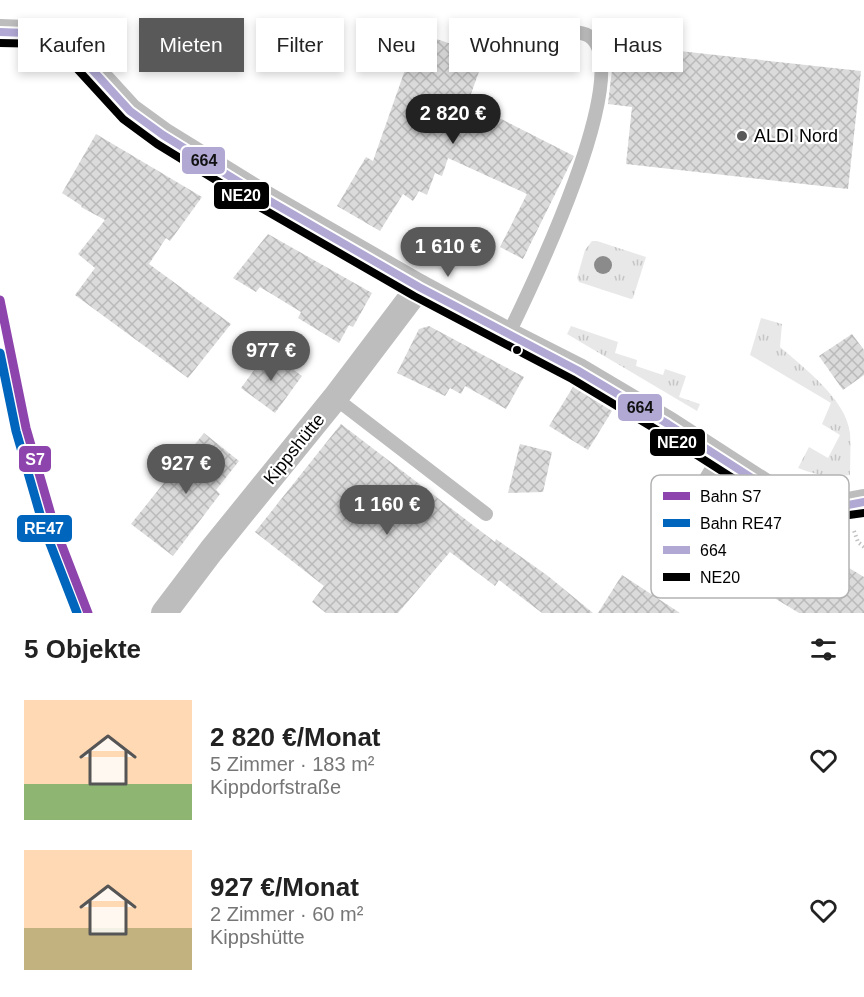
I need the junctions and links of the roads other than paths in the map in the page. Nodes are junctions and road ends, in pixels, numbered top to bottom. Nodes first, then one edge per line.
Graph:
1 (0, 32) edge
2 (580, 33) edge
3 (419, 286) junction
4 (508, 335) junction
5 (335, 398) junction
6 (719, 457) junction
7 (708, 475) edge
8 (748, 475) edge
9 (864, 502) edge
10 (849, 505) edge
11 (486, 514) dead end
12 (164, 613) edge

1 - 3 street
2 - 4 lane
3 - 4 street
3 - 5 street, Kippshütte
4 - 6 street
5 - 11 lane, Kippshütte
5 - 12 street, Kippshütte
6 - 7 lane
6 - 8 street
9 - 10 street

